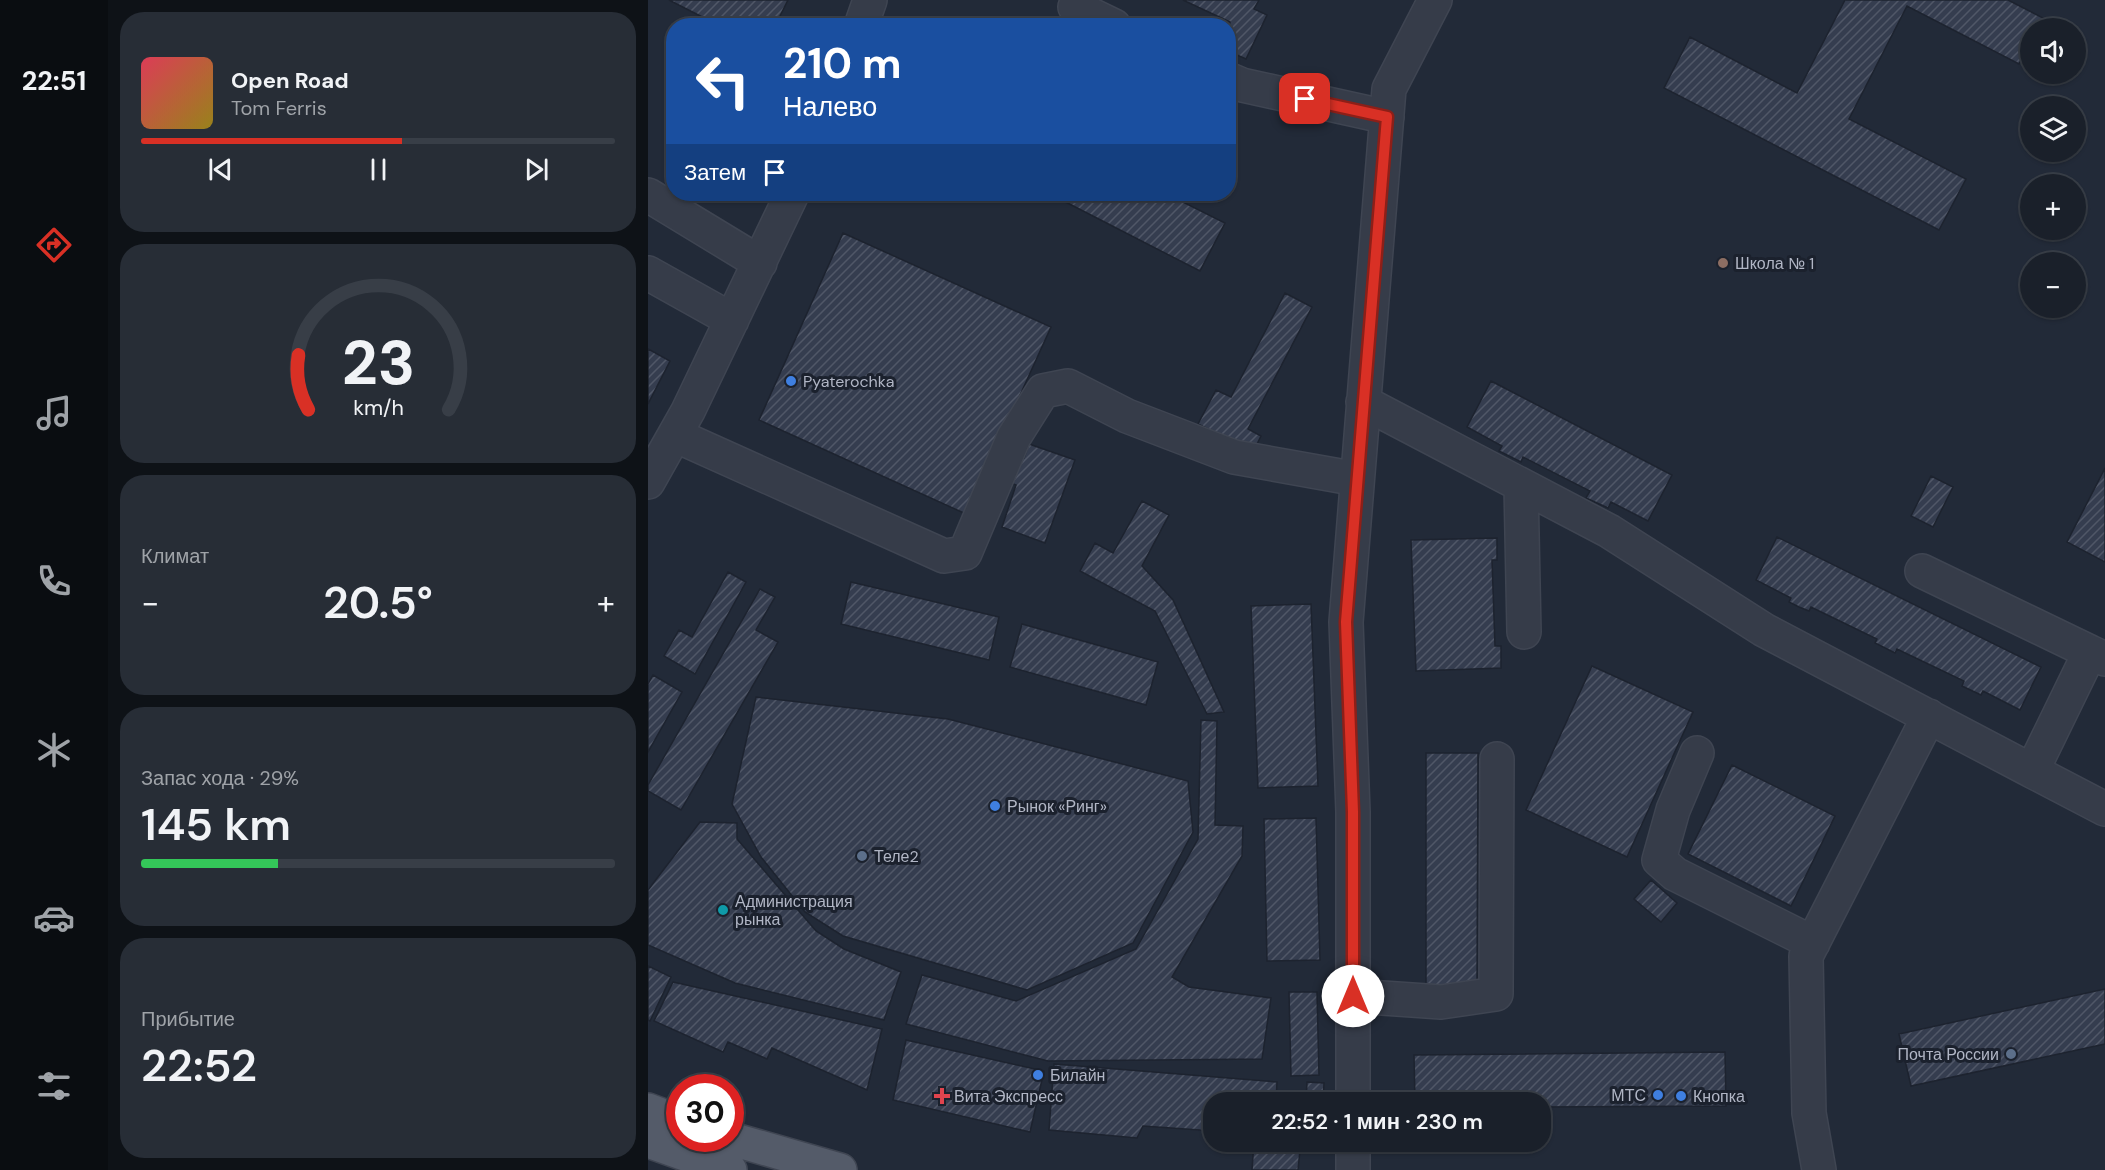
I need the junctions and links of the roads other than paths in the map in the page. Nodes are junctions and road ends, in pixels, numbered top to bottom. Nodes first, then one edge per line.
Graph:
1 (870, 0) edge
2 (1434, 0) edge
3 (1075, 7) dead end
4 (864, 18) edge
5 (1098, 18) edge
6 (1236, 82) edge
7 (1387, 117) junction
8 (648, 195) edge
9 (789, 201) edge
10 (760, 263) junction
11 (648, 273) edge
12 (732, 320) junction
13 (1364, 402) junction
14 (675, 435) junction
15 (1357, 479) junction
16 (648, 482) edge
17 (1521, 485) junction
18 (1922, 571) dead end
19 (1524, 632) dead end
20 (2097, 655) edge
21 (1929, 716) junction
22 (1697, 753) dead end
23 (1497, 759) dead end
24 (2032, 771) junction
25 (2105, 809) edge
26 (1813, 943) junction
27 (1353, 996) junction
28 (1353, 1092) edge
29 (648, 1110) edge
30 (666, 1117) edge
31 (648, 1141) edge
32 (744, 1143) edge
33 (1353, 1152) edge
34 (730, 1170) edge
35 (840, 1170) edge
36 (1353, 1170) edge
37 (1819, 1170) edge

1 - 4 street
2 - 7 street
3 - 5 street
6 - 7 street
7 - 13 street
8 - 10 street
9 - 10 street
10 - 12 street
11 - 12 street
12 - 14 street
13 - 15 street
13 - 17 street
14 - 15 street
14 - 16 street
15 - 27 street
17 - 19 street
17 - 21 street
18 - 20 street
20 - 24 street
21 - 24 street
21 - 26 street
22 - 26 street
23 - 27 street
24 - 25 street
26 - 37 street
27 - 28 street
29 - 30 main road
31 - 34 main road
32 - 35 main road
33 - 36 street

